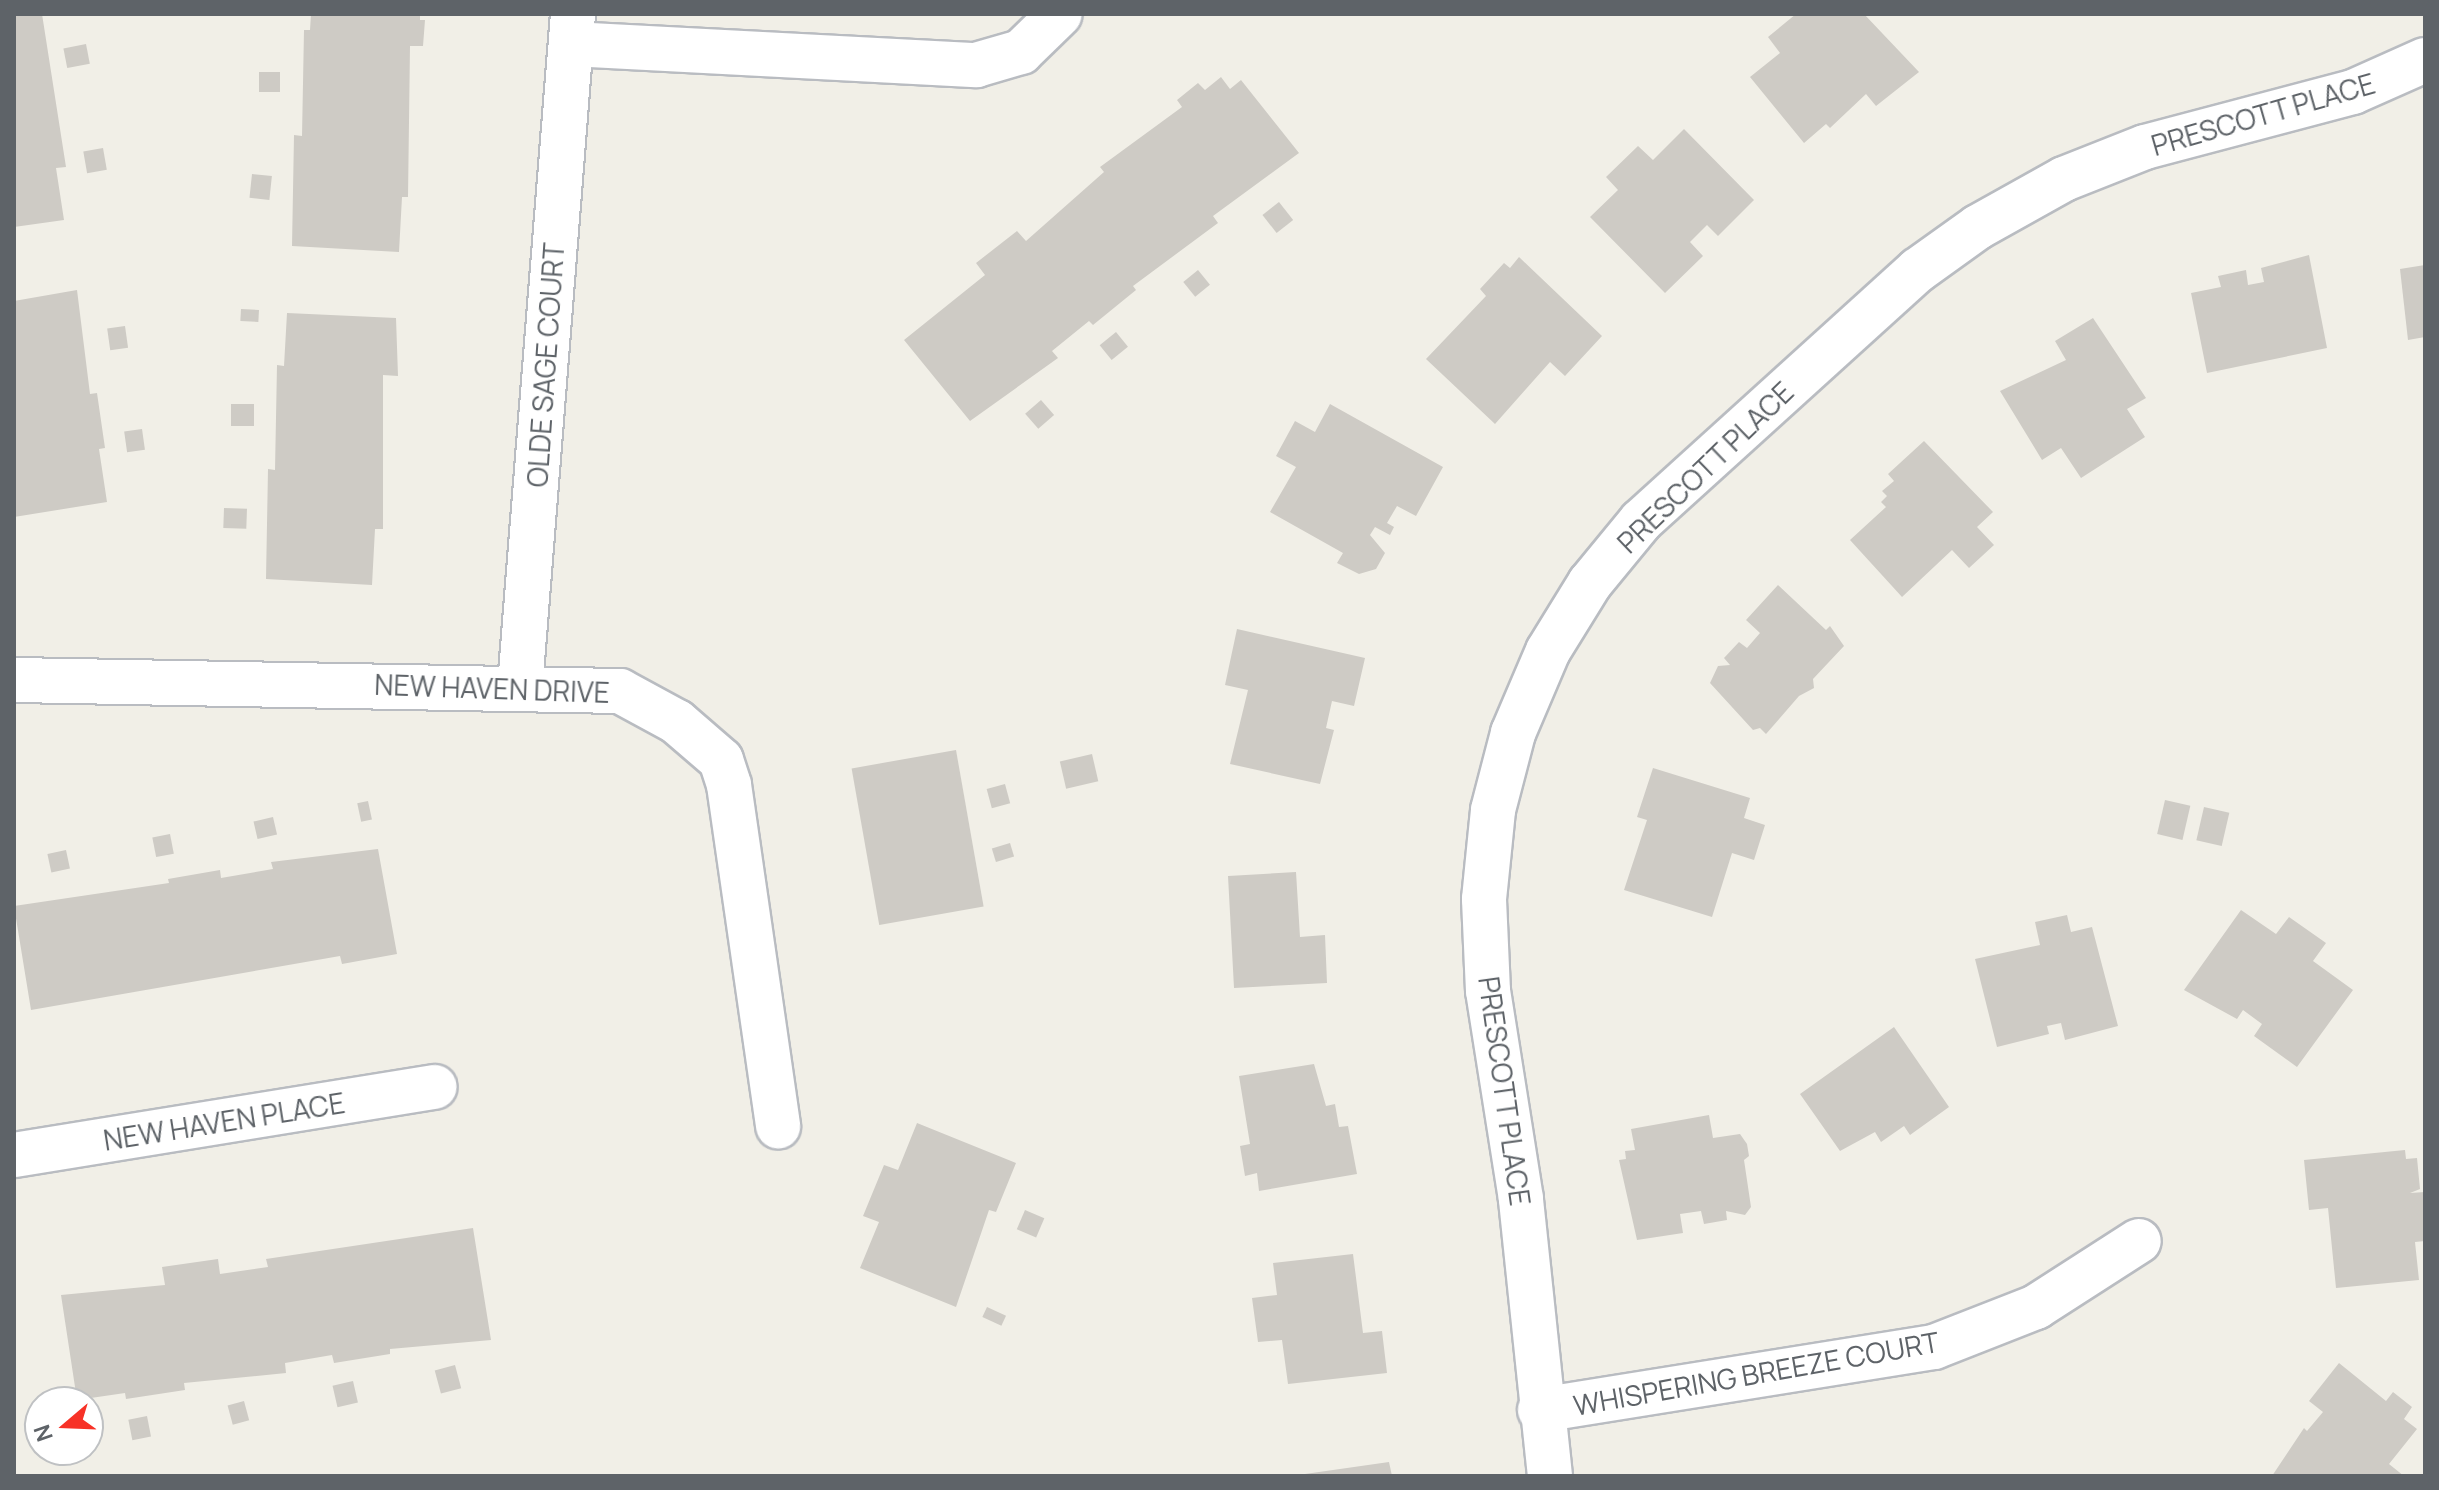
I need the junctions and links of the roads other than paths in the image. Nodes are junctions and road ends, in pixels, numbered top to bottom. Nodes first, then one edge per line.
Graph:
1 (1060, 14) edge
2 (572, 29) edge
3 (2425, 60) edge
4 (14, 680) edge
5 (520, 686) junction
6 (435, 1087) dead end
7 (778, 1126) dead end
8 (14, 1155) edge
9 (2139, 1241) dead end
10 (1540, 1410) junction
11 (1550, 1476) edge

1 - 2 street, OLDE SAGE COURT
2 - 5 street, OLDE SAGE COURT
3 - 10 street, PRESCOTT PLACE
4 - 5 street, NEW HAVEN DRIVE
5 - 7 street, NEW HAVEN DRIVE
6 - 8 street, NEW HAVEN PLACE
9 - 10 street, WHISPERING BREEZE COURT
10 - 11 street, PRESCOTT PLACE

